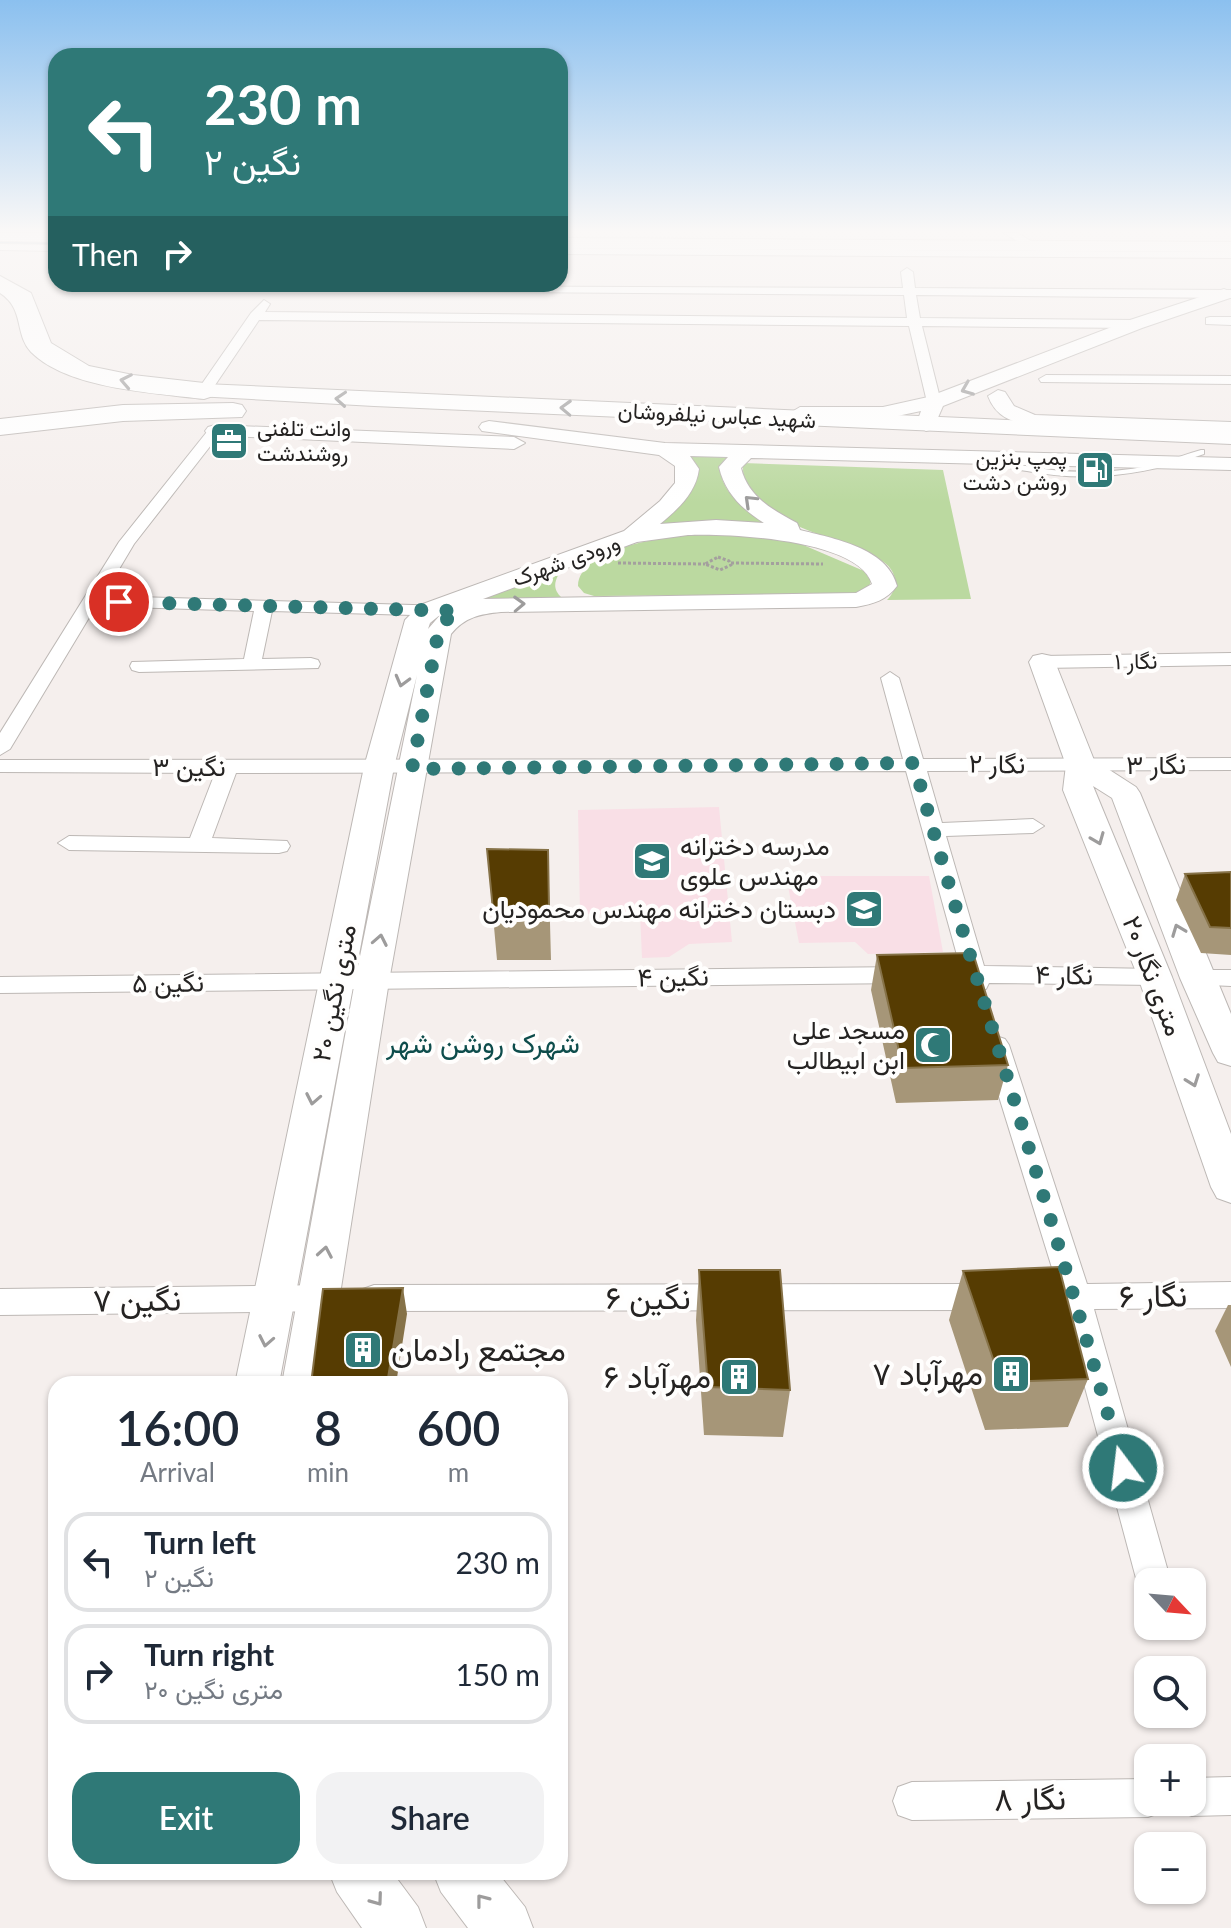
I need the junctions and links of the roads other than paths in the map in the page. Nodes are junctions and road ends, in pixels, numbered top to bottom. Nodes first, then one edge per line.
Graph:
1 (32, 323) edge
2 (250, 323) edge
3 (914, 323) edge
4 (1060, 323) edge
5 (1147, 323) edge
6 (1136, 324) junction
7 (1047, 357) junction
8 (81, 372) junction
9 (1046, 379) junction
10 (1231, 380) edge
11 (204, 391) junction
12 (998, 396) junction
13 (934, 402) junction
14 (419, 404) junction
15 (233, 411) junction
16 (742, 416) junction
17 (402, 423) junction
18 (926, 425) junction
19 (0, 426) edge
20 (489, 427) junction
21 (962, 427) junction
22 (1231, 428) edge
23 (1128, 429) junction
24 (215, 431) junction
25 (1231, 437) edge
26 (942, 444) junction
27 (664, 449) junction
28 (746, 451) junction
29 (1201, 452) junction
30 (1230, 460) edge
31 (1174, 463) junction
32 (632, 536) junction
33 (803, 536) junction
34 (581, 557) junction
35 (90, 601) junction
36 (580, 601) junction
37 (264, 606) junction
38 (444, 611) junction
39 (1231, 659) edge
40 (1042, 662) joint
41 (252, 664) junction
42 (311, 664) dead end
43 (139, 666) dead end
44 (890, 678) dead end
45 (3, 740) edge
46 (914, 763) junction
47 (1231, 764) edge
48 (1081, 765) junction
49 (0, 766) edge
50 (228, 767) junction
51 (395, 768) junction
52 (1033, 826) dead end
53 (933, 830) junction
54 (69, 843) dead end
55 (198, 845) junction
56 (279, 846) dead end
57 (974, 974) junction
58 (1155, 977) junction
59 (1197, 978) junction
60 (1231, 978) edge
61 (354, 981) junction
62 (0, 985) edge
63 (1231, 1053) edge
64 (1231, 1187) edge
65 (1231, 1295) edge
66 (1076, 1297) junction
67 (317, 1298) junction
68 (274, 1299) junction
69 (0, 1302) edge
70 (259, 1376) edge
71 (305, 1376) edge
72 (1150, 1568) edge
73 (1231, 1796) edge
74 (1206, 1797) edge
75 (1134, 1798) edge
76 (912, 1801) dead end
77 (363, 1880) edge
78 (467, 1880) edge
79 (397, 1928) edge
80 (504, 1928) edge

1 - 8 highway
2 - 11 street
3 - 13 street
4 - 6 street
5 - 6 street
6 - 7 street
7 - 9 street
7 -> 13 street
11 -> 8 highway
8 - 19 highway
9 - 10 street
9 - 12 street
14 -> 11 main road, شهید عباس نیلفروشان
12 - 21 street
12 - 23 street
13 - 16 street
13 - 18 street
16 -> 14 main road, شهید عباس نیلفروشان
14 - 17 main road
15 - 17 main road, شهید عباس نیلفروشان
15 - 19 highway
15 - 24 street
16 - 18 main road, شهید عباس نیلفروشان
17 - 20 main road, شهید عباس نیلفروشان
18 - 21 main road, شهید عباس نیلفروشان
18 - 26 main road
20 - 26 main road, شهید عباس نیلفروشان
20 - 27 street
21 - 23 main road, شهید عباس نیلفروشان
21 - 26 main road
22 - 23 street
23 - 25 main road, شهید عباس نیلفروشان
24 - 27 street
24 - 35 street
26 - 29 main road, شهید عباس نیلفروشان
27 - 28 street
27 - 32 street, ورودی شهرک
28 - 31 street
33 -> 28 street
29 - 30 main road, شهید عباس نیلفروشان
29 - 31 lane
30 - 31 street
32 - 33 street
32 - 34 street, ورودی شهرک
33 - 36 street
34 - 36 street
34 - 38 street, ورودی شهرک
35 - 37 street
35 - 45 street
38 -> 36 street
37 - 38 street
37 - 41 street
38 - 51 street, ۲۰ متری نگین
39 - 40 street, نگار ۱
40 - 48 street, ۲۰ متری نگار
41 - 42 street
41 - 43 street
44 - 46 street
46 - 48 street, نگار ۲
46 - 51 street, نگار ۲
46 - 53 street
47 - 48 street, نگار ۳
48 -> 58 street, ۲۰ متری نگار
59 -> 48 street, ۲۰ متری نگار
49 - 50 street, نگین ۳
50 - 51 street, نگین ۳
50 - 55 street
51 - 61 street, ۲۰ متری نگین
52 - 53 street
53 - 57 street
54 - 55 street
55 - 56 street
57 - 58 street, نگار ۴
57 - 61 street, نگین ۴
57 - 66 street
58 - 59 street
58 -> 64 street, ۲۰ متری نگار
59 - 60 street
59 - 63 street, ۲۰ متری نگار
61 - 62 street, نگین ۵
67 -> 61 street, ۲۰ متری نگین
61 -> 68 street, ۲۰ متری نگین
65 - 66 street, نگار ۶
66 - 67 street, نگین ۶
66 - 72 street
67 - 68 street, نگین ۶
67 - 71 street, ۲۰ متری نگین
68 - 69 street, نگین ۷
68 -> 70 street, ۲۰ متری نگین
73 - 74 street
75 - 76 street, نگار ۸
77 -> 79 street
80 -> 78 street

